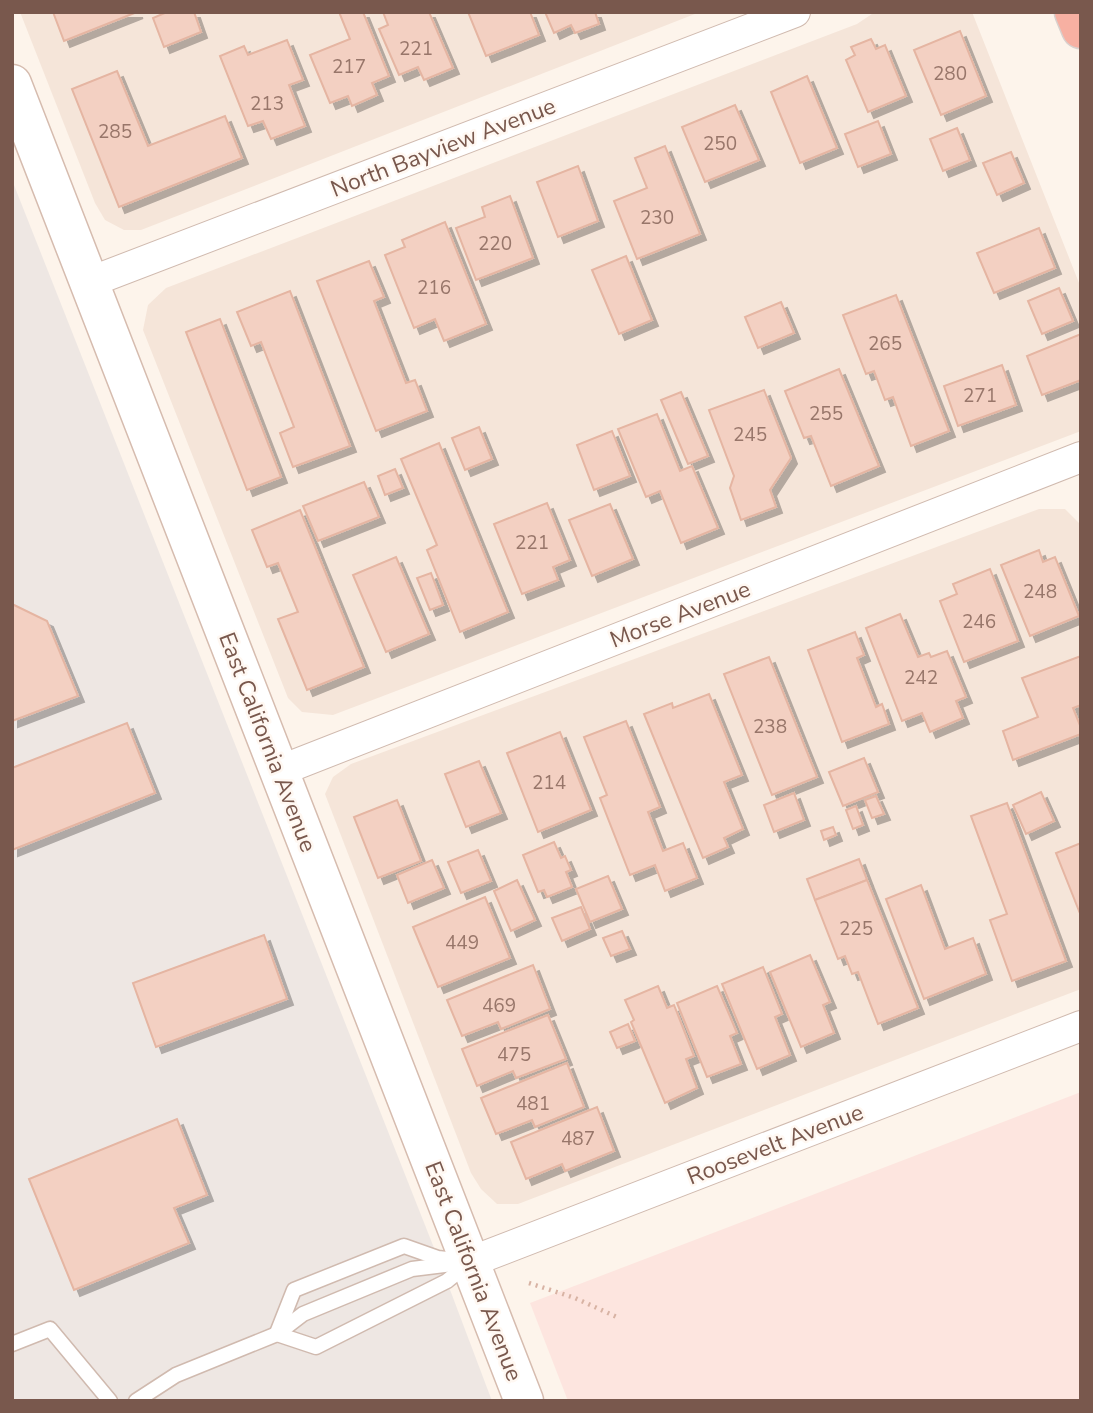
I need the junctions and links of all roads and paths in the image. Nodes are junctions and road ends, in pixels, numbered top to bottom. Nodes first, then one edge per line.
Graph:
1 (795, 12) edge
2 (1074, 12) edge
3 (1081, 29) edge
4 (12, 84) edge
5 (90, 282) junction
6 (1081, 457) edge
7 (279, 771) junction
8 (1081, 1026) edge
9 (470, 1262) junction
10 (529, 1283) dead end
11 (619, 1318) dead end
12 (277, 1334) junction
13 (12, 1343) edge
14 (110, 1401) edge
15 (136, 1401) edge
16 (524, 1401) edge

1 - 5 street, North Bayview Avenue
2 - 3 highway
4 - 5 street, East California Avenue
5 - 7 street, East California Avenue
6 - 7 street, Morse Avenue
7 - 9 street, East California Avenue
8 - 9 street, Roosevelt Avenue
9 - 12 lane
9 - 12 lane
9 - 12 lane
9 - 16 street, East California Avenue
10 - 11 path
12 - 15 lane
13 - 14 lane

